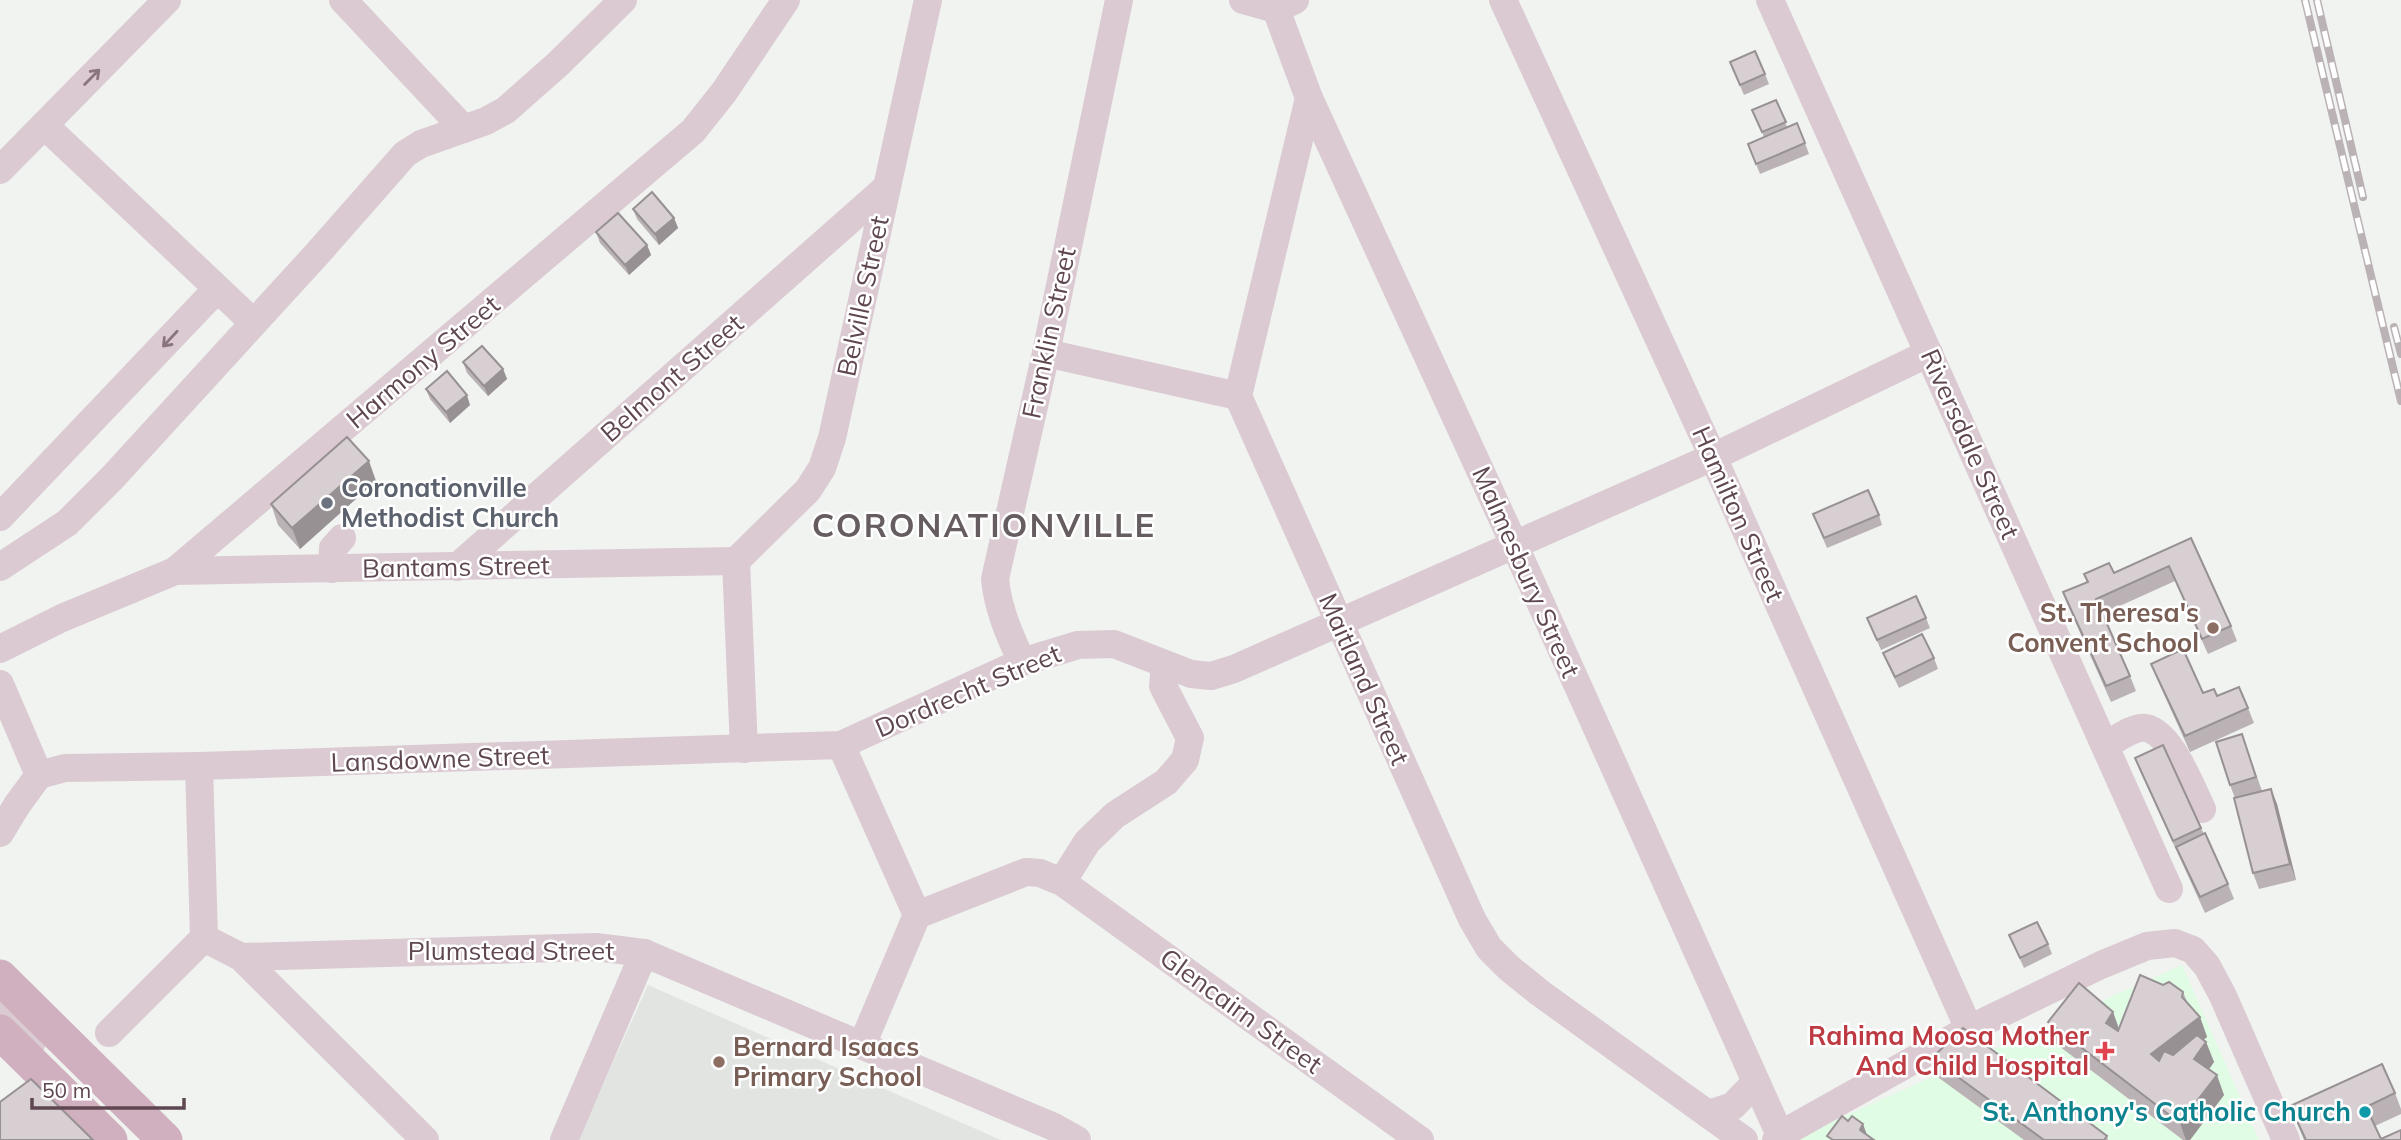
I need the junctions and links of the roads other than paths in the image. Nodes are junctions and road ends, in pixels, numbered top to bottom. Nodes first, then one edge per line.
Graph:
1 (167, 0) edge
2 (343, 0) edge
3 (623, 0) edge
4 (786, 0) edge
5 (928, 0) edge
6 (1119, 0) edge
7 (1243, 0) edge
8 (1503, 0) edge
9 (1770, 0) edge
10 (1285, 4) edge
11 (1309, 98) junction
12 (44, 125) junction
13 (464, 129) junction
14 (0, 170) edge
15 (886, 188) junction
16 (217, 289) junction
17 (254, 323) junction
18 (1929, 353) junction
19 (1046, 354) junction
20 (1238, 396) junction
21 (1713, 457) junction
22 (0, 517) edge
23 (342, 538) dead end
24 (1514, 544) junction
25 (736, 561) junction
26 (0, 567) edge
27 (457, 567) junction
28 (332, 569) junction
29 (175, 571) junction
30 (1339, 623) junction
31 (0, 649) edge
32 (1022, 662) junction
33 (1166, 665) junction
34 (0, 684) edge
35 (841, 745) junction
36 (2105, 746) junction
37 (744, 749) junction
38 (199, 766) junction
39 (39, 775) junction
40 (2202, 809) dead end
41 (0, 833) edge
42 (1062, 882) junction
43 (2169, 889) dead end
44 (917, 915) junction
45 (204, 939) junction
46 (644, 954) junction
47 (241, 957) junction
48 (0, 977) edge
49 (0, 993) edge
50 (0, 1011) edge
51 (1969, 1029) junction
52 (0, 1032) edge
53 (110, 1033) dead end
54 (862, 1045) junction
55 (1755, 1083) junction
56 (1708, 1114) junction
57 (1790, 1135) edge
58 (110, 1140) edge
59 (131, 1140) edge
60 (149, 1140) edge
61 (165, 1140) edge
62 (425, 1140) edge
63 (564, 1140) edge
64 (1077, 1140) edge
65 (1420, 1140) edge
66 (1744, 1140) edge
67 (2286, 1140) edge

12 -> 1 street
2 - 13 street
3 - 13 street
4 - 29 street, Harmony Street
5 - 15 street, Belville Street
6 - 19 street, Franklin Street
7 - 10 street
8 - 21 street, Hamilton Street
9 - 18 street, Riversdale Street
10 - 11 street, Malmesbury Street
11 - 20 street
11 - 24 street, Malmesbury Street
12 - 14 street
12 - 16 street
13 - 17 street
15 - 25 street, Belville Street
15 - 27 street, Belmont Street
16 - 17 street
16 -> 22 street
17 - 26 street
18 - 21 street, Dordrecht Street
18 - 36 street, Riversdale Street
19 - 20 street
19 - 32 street, Franklin Street
20 - 30 street, Maitland Street
21 - 24 street, Dordrecht Street
21 - 51 street, Hamilton Street
23 - 28 street
24 - 30 street, Dordrecht Street
24 - 55 street, Malmesbury Street
25 - 27 street, Bantams Street
25 - 37 street
27 - 28 street, Bantams Street
28 - 29 street, Bantams Street
29 - 31 street, Harmony Street
30 - 33 street, Dordrecht Street
30 - 56 street, Maitland Street
32 - 33 street, Dordrecht Street
32 - 35 street, Dordrecht Street
33 - 42 street
34 - 39 street
35 - 37 street, Lansdowne Street
35 - 44 street
36 - 40 street
36 - 43 street, Riversdale Street
37 - 38 street, Lansdowne Street
38 - 39 street, Lansdowne Street
38 - 45 street
39 - 41 street
42 - 44 street
42 - 65 street, Glencairn Street
44 - 54 street
45 - 47 street, Plumstead Street
45 - 53 street
46 - 47 street, Plumstead Street
46 - 54 street, Plumstead Street
46 - 63 street
47 - 62 street
48 - 61 main road
49 - 60 street
50 - 59 street
51 - 57 street
51 - 67 street
52 - 58 main road
54 - 64 street, Plumstead Street
55 - 56 street
55 - 57 street, Malmesbury Street
56 - 66 street, Maitland Street

